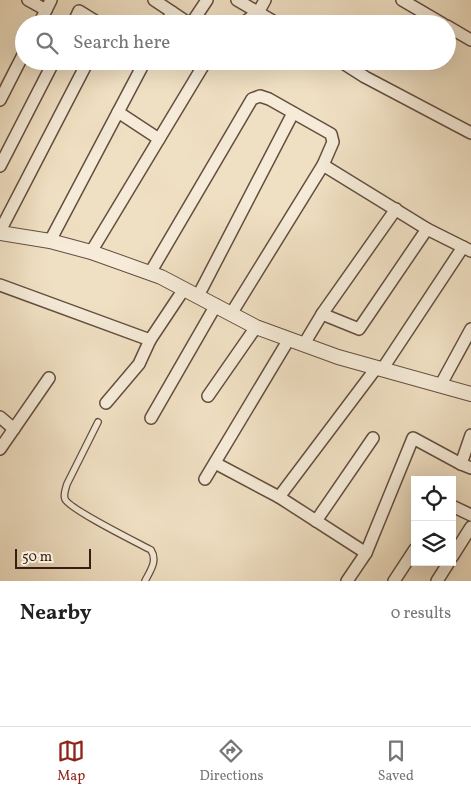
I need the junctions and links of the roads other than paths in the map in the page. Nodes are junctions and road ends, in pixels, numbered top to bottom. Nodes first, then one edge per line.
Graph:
1 (28, 0) edge
2 (154, 0) edge
3 (206, 0) edge
4 (237, 0) edge
5 (265, 0) edge
6 (402, 0) edge
7 (48, 5) edge
8 (258, 11) junction
9 (172, 12) junction
10 (170, 15) edge
11 (176, 15) edge
12 (196, 15) edge
13 (253, 15) edge
14 (264, 15) edge
15 (428, 15) edge
16 (456, 31) edge
17 (471, 40) edge
18 (15, 70) edge
19 (49, 70) edge
20 (83, 70) edge
21 (140, 70) edge
22 (201, 70) edge
23 (354, 70) edge
24 (0, 100) edge
25 (118, 112) junction
26 (294, 113) junction
27 (471, 133) edge
28 (159, 139) junction
29 (323, 165) junction
30 (0, 166) edge
31 (396, 209) junction
32 (427, 229) junction
33 (0, 232) edge
34 (50, 241) junction
35 (467, 249) edge
36 (91, 252) junction
37 (150, 273) junction
38 (0, 285) edge
39 (184, 289) junction
40 (198, 296) junction
41 (216, 305) junction
42 (230, 314) junction
43 (322, 314) junction
44 (256, 327) junction
45 (471, 329) edge
46 (289, 339) junction
47 (150, 340) junction
48 (304, 344) junction
49 (380, 367) junction
50 (49, 378) dead end
51 (440, 386) junction
52 (471, 394) edge
53 (208, 396) dead end
54 (106, 403) dead end
55 (0, 418) edge
56 (151, 418) dead end
57 (98, 422) dead end
58 (14, 429) junction
59 (471, 435) edge
60 (373, 438) dead end
61 (0, 450) edge
62 (215, 463) junction
63 (466, 466) edge
64 (205, 479) dead end
65 (279, 497) junction
66 (456, 508) edge
67 (471, 515) edge
68 (316, 521) junction
69 (471, 527) edge
70 (456, 551) edge
71 (366, 553) junction
72 (411, 555) edge
73 (446, 566) edge
74 (145, 581) edge
75 (347, 581) edge
76 (394, 581) edge
77 (437, 581) edge

1 - 7 street
2 - 9 street
3 - 12 street
4 - 8 street
5 - 8 street
6 - 15 street
8 - 13 street
8 - 14 street
9 - 10 street
9 - 11 street
16 - 17 street
18 - 24 street
19 - 30 street
20 - 33 street
21 - 25 street
22 - 28 street
23 - 27 street
25 - 28 street
25 - 34 street
26 - 29 street
26 - 37 street
26 - 40 street
28 - 36 street
29 - 31 street
29 - 42 street
31 - 32 street
31 - 43 street
32 - 35 street
32 - 43 street
33 - 34 street
34 - 36 street
35 - 49 street
36 - 37 street
37 - 39 street
38 - 47 street
39 - 40 street
39 - 47 street
40 - 41 street
41 - 42 street
41 - 56 street
42 - 44 street
43 - 48 street
44 - 46 street
44 - 53 street
45 - 51 street
46 - 48 street
46 - 62 street
47 - 54 street
48 - 49 street
49 - 51 street
49 - 65 street
50 - 58 street
51 - 52 street
55 - 58 street
57 - 74 lane
58 - 61 street
59 - 63 street
60 - 68 street
62 - 64 street
62 - 65 street
63 - 71 street
65 - 68 street
66 - 67 street
68 - 71 street
69 - 70 street
71 - 75 street
72 - 76 street
73 - 77 street

